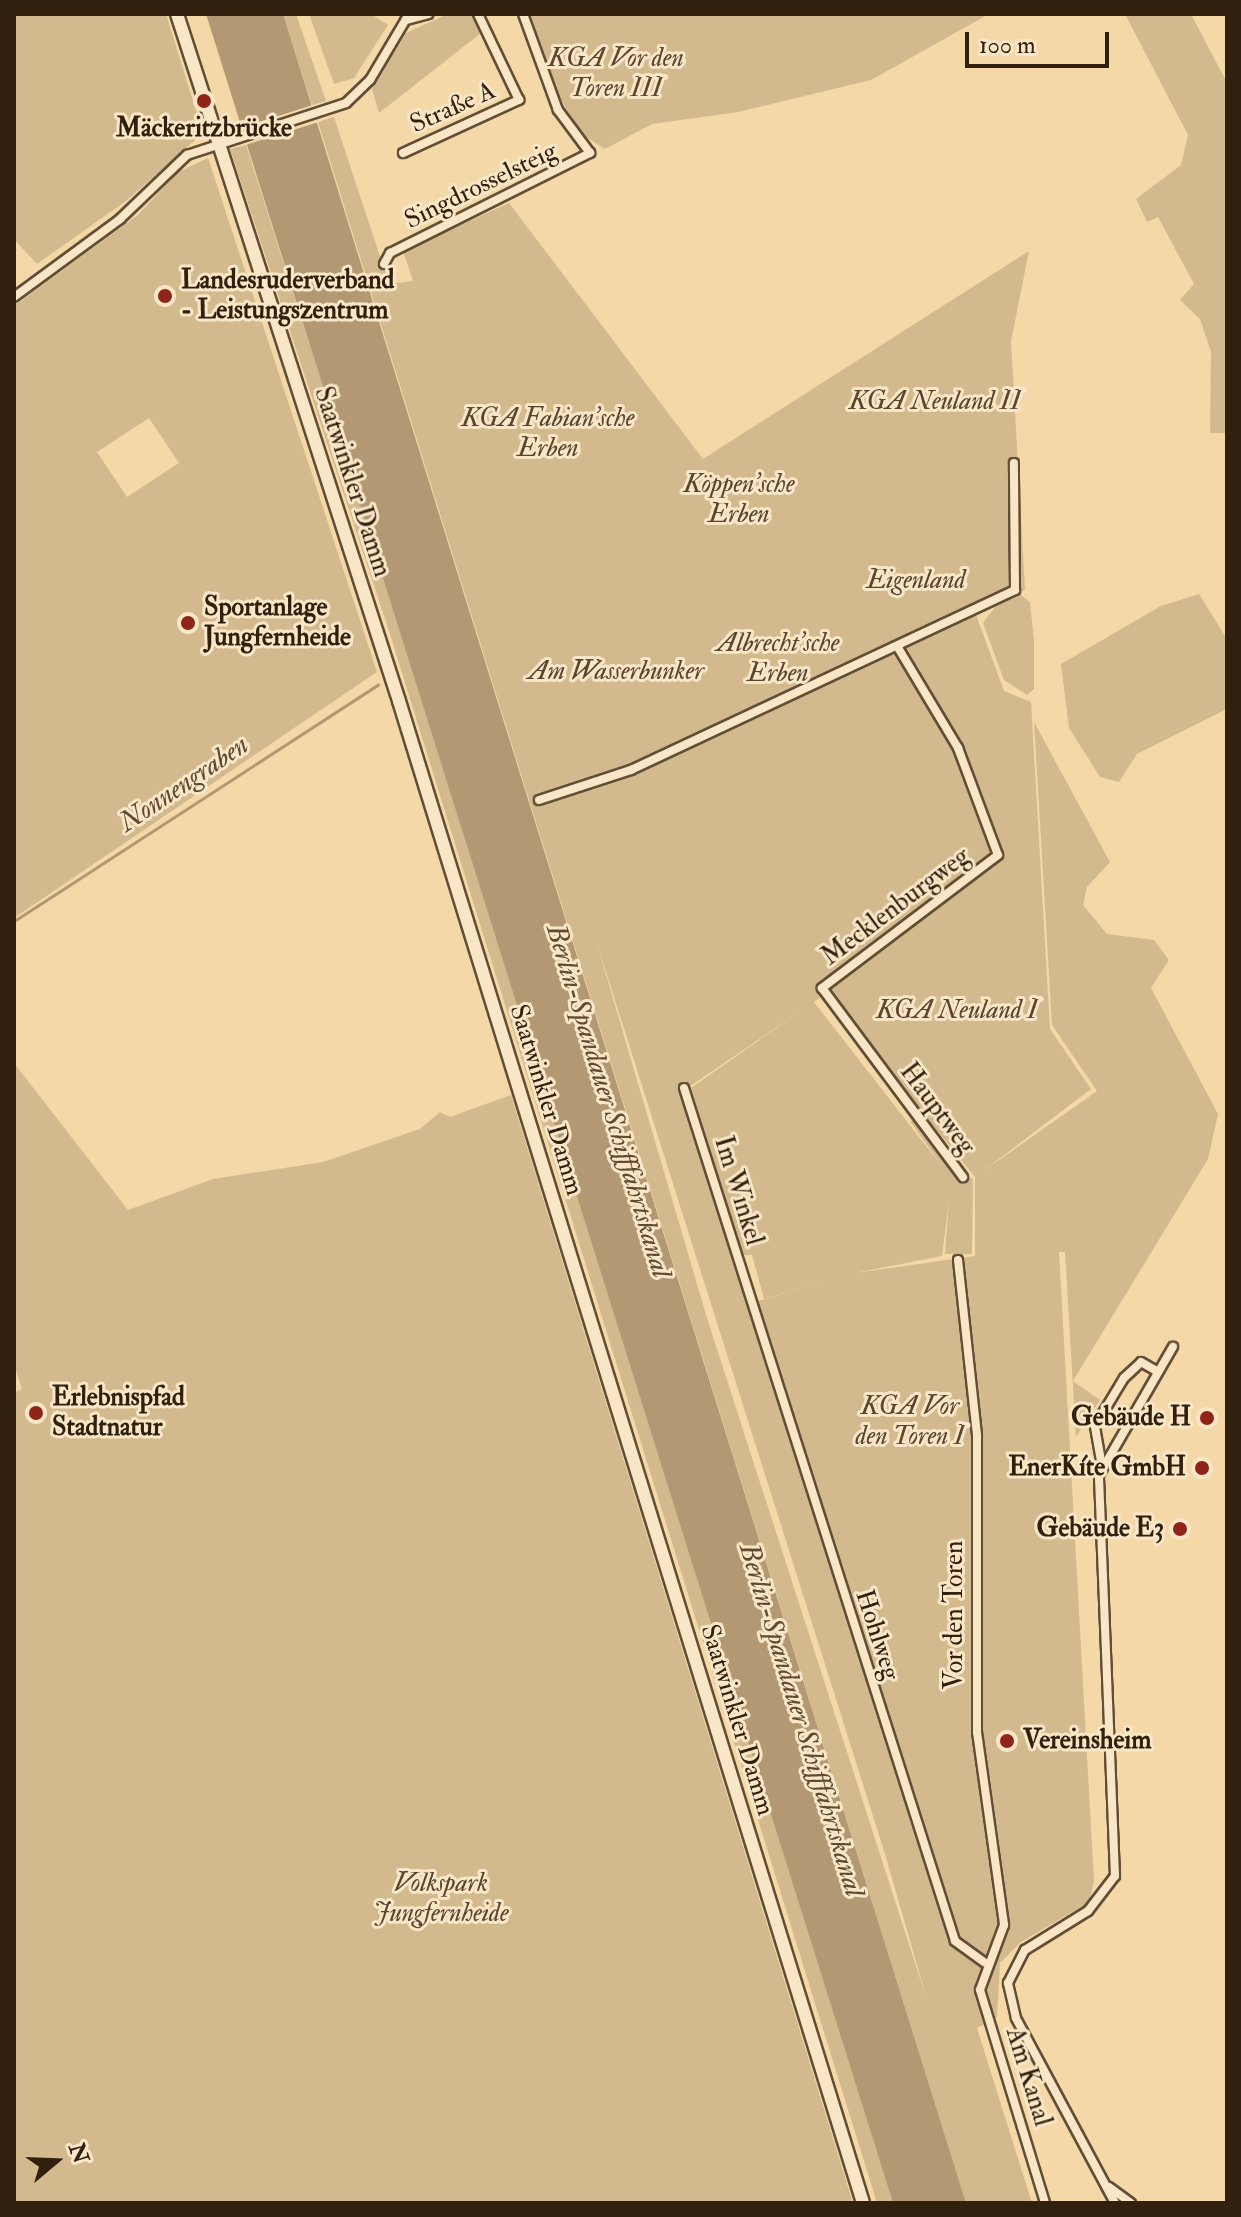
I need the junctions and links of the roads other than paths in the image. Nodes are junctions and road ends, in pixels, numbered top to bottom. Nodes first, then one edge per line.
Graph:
1 (177, 14) edge
2 (428, 14) edge
3 (478, 14) edge
4 (523, 14) edge
5 (407, 17) edge
6 (223, 143) junction
7 (403, 153) dead end
8 (384, 264) dead end
9 (14, 297) edge
10 (1014, 463) dead end
11 (897, 646) junction
12 (539, 800) dead end
13 (822, 988) joint
14 (684, 1088) dead end
15 (963, 1177) dead end
16 (958, 1260) dead end
17 (752, 1306) joint
18 (1173, 1347) dead end
19 (1158, 1372) junction
20 (1102, 1462) junction
21 (984, 1962) junction
22 (1098, 2173) junction
23 (863, 2203) edge
24 (1045, 2203) edge
25 (1115, 2203) edge
26 (1131, 2203) edge

1 - 6 main road, Saatwinkler Damm
2 - 5 street
3 - 7 street, Straße A
4 - 8 street, Singdrosselsteig
5 - 6 street
6 - 9 street
6 - 23 main road, Saatwinkler Damm
10 - 11 street
11 - 12 street
11 - 13 street, Mecklenburgweg
13 - 15 street, Hauptweg
14 - 17 street, Im Winkel
16 - 21 street, Vor den Toren
17 - 21 street, Hohlweg
18 - 19 street
19 - 20 street
19 - 20 street
20 - 22 street
21 - 24 street, Am Kanal
22 - 25 street
22 - 26 street

